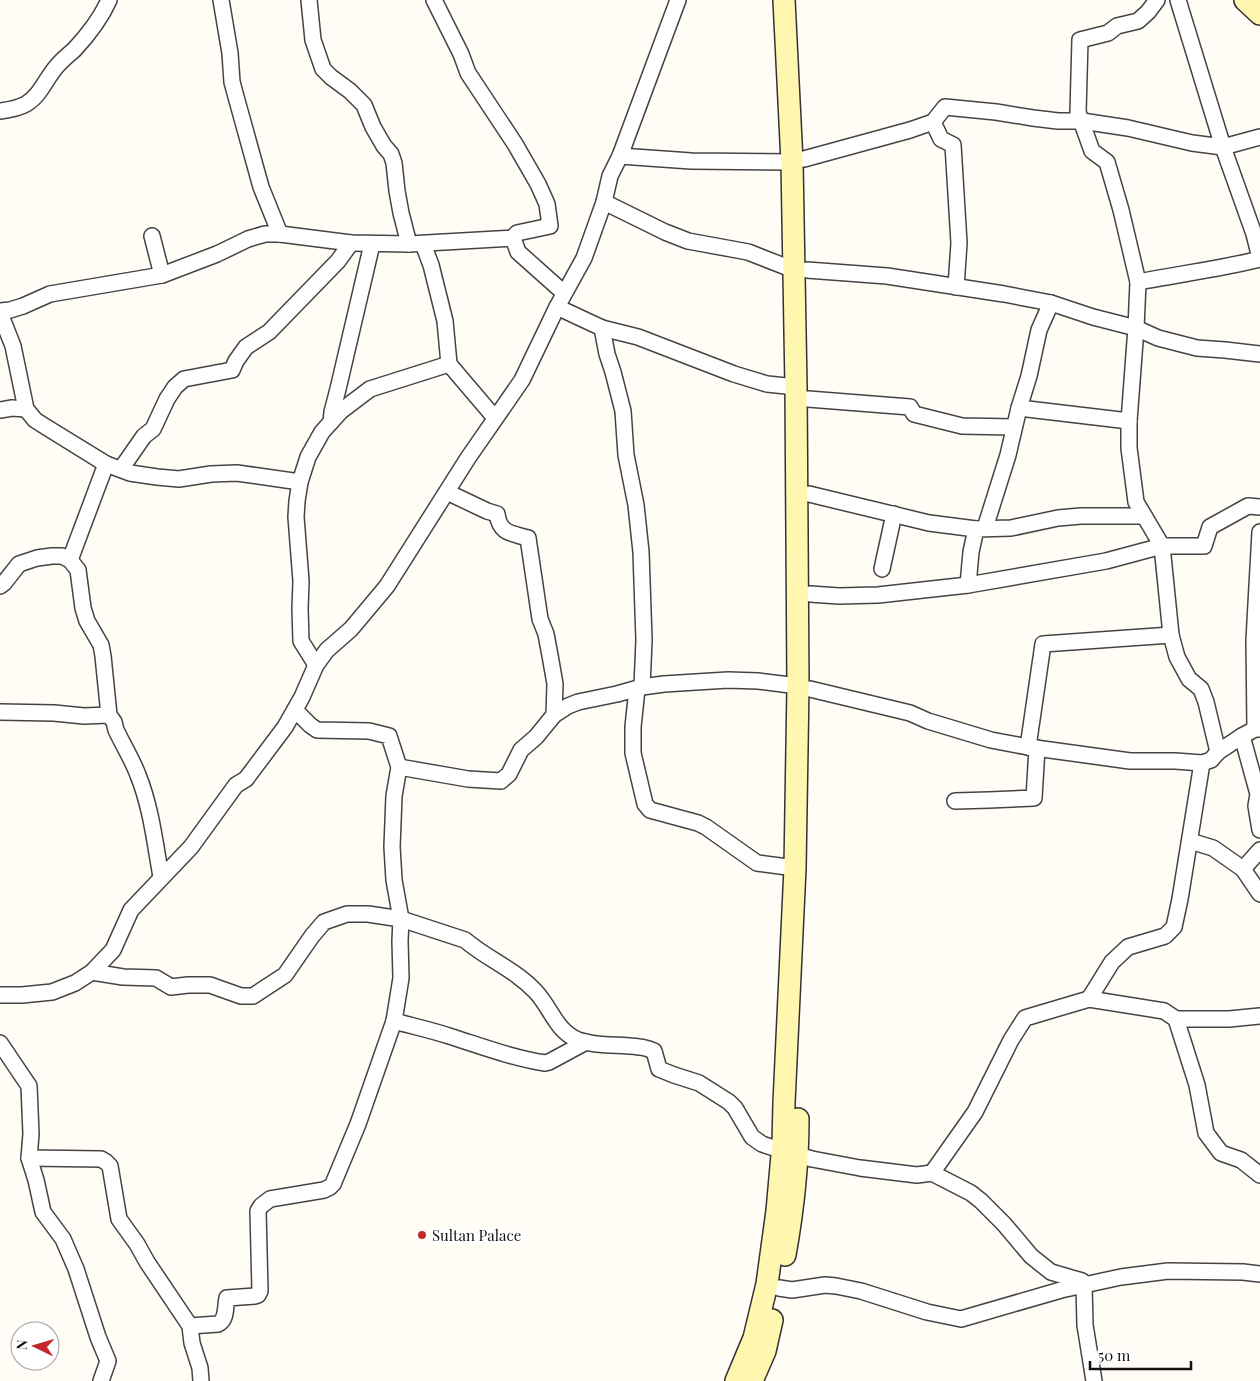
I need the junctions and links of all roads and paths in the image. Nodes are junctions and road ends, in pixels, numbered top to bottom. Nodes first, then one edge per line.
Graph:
1 (109, 0) edge
2 (221, 0) edge
3 (309, 0) edge
4 (434, 0) edge
5 (678, 0) edge
6 (784, 0) edge
7 (798, 0) edge
8 (1157, 0) edge
9 (1178, 0) edge
10 (1245, 0) edge
11 (1260, 14) edge
12 (0, 111) edge
13 (1082, 121) junction
14 (933, 122) junction
15 (1260, 137) edge
16 (1223, 147) junction
17 (620, 156) junction
18 (798, 160) junction
19 (604, 202) junction
20 (280, 234) junction
21 (152, 236) dead end
22 (513, 238) junction
23 (351, 243) junction
24 (372, 244) junction
25 (416, 244) junction
26 (1260, 258) edge
27 (801, 270) junction
28 (162, 275) junction
29 (1138, 282) junction
30 (956, 287) junction
31 (564, 293) junction
32 (1051, 303) junction
33 (556, 307) junction
34 (0, 312) edge
35 (602, 328) junction
36 (1136, 328) junction
37 (1260, 354) edge
38 (449, 364) junction
39 (802, 393) junction
40 (1019, 408) junction
41 (26, 409) junction
42 (0, 410) edge
43 (495, 418) junction
44 (1129, 421) junction
45 (331, 422) junction
46 (1014, 427) junction
47 (106, 464) junction
48 (121, 469) junction
49 (300, 482) junction
50 (447, 492) junction
51 (809, 494) junction
52 (1260, 507) edge
53 (894, 514) junction
54 (1144, 516) junction
55 (980, 528) junction
56 (1260, 532) edge
57 (1162, 546) junction
58 (70, 560) junction
59 (882, 569) dead end
60 (1259, 577) edge
61 (968, 585) junction
62 (0, 586) edge
63 (810, 594) junction
64 (1171, 635) junction
65 (316, 665) junction
66 (640, 688) junction
67 (804, 688) junction
68 (295, 710) junction
69 (0, 712) edge
70 (109, 714) junction
71 (554, 715) junction
72 (1252, 732) edge
73 (1032, 748) junction
74 (1218, 752) junction
75 (1202, 763) junction
76 (398, 767) junction
77 (955, 801) dead end
78 (1260, 830) edge
79 (1190, 841) junction
80 (1260, 850) edge
81 (795, 868) junction
82 (1243, 870) junction
83 (161, 877) junction
84 (1260, 894) edge
85 (401, 919) junction
86 (92, 972) junction
87 (0, 995) edge
88 (1089, 999) junction
89 (1260, 1016) edge
90 (1176, 1019) junction
91 (394, 1020) junction
92 (586, 1042) junction
93 (0, 1043) edge
94 (790, 1153) junction
95 (29, 1158) junction
96 (932, 1173) junction
97 (1260, 1175) edge
98 (1260, 1274) edge
99 (1084, 1285) junction
100 (779, 1288) junction
101 (190, 1326) junction
102 (101, 1381) edge
103 (201, 1381) edge
104 (736, 1381) edge
105 (752, 1381) edge
106 (1094, 1381) edge

1 - 12 street
2 - 20 street
3 - 25 street
4 - 22 street
5 - 17 street
6 - 18 street
7 - 18 street
8 - 13 street
9 - 16 street
10 - 11 street
13 - 14 street
13 - 16 street
13 - 29 street
14 - 18 street
14 - 30 street
15 - 16 street
16 - 26 street
17 - 18 street
17 - 19 street
18 - 27 street
19 - 27 street
19 - 31 street
20 - 23 street
20 - 28 street
21 - 28 street
22 - 25 street
22 - 31 street
23 - 24 street
23 - 48 street
24 - 25 street
24 - 45 street
25 - 38 street
26 - 29 street
27 - 30 street
27 - 39 street
28 - 34 street
29 - 36 street
30 - 32 street
31 - 33 street
32 - 36 street
32 - 40 street
33 - 35 street
33 - 43 street
34 - 41 street
35 - 39 street
35 - 66 street
36 - 37 street
36 - 44 street
38 - 43 street
38 - 45 street
39 - 46 street
39 - 51 street
39 - 67 street
40 - 44 street
40 - 46 street
41 - 42 street
41 - 47 street
43 - 50 street
44 - 54 street
45 - 49 street
46 - 55 street
47 - 48 street
47 - 58 street
48 - 49 street
49 - 65 street
50 - 65 street
50 - 71 street
51 - 53 street
51 - 63 street
52 - 57 street
53 - 55 street
53 - 59 street
54 - 55 street
54 - 57 street
55 - 61 street
56 - 60 street
57 - 61 street
57 - 64 street
58 - 62 street
58 - 70 street
60 - 72 street
61 - 63 street
63 - 67 street
64 - 73 street
64 - 74 street
65 - 68 street
66 - 67 street
66 - 71 street
66 - 81 street
67 - 73 street
67 - 81 street
67 - 94 street
68 - 76 street
68 - 83 street
69 - 70 street
70 - 83 street
71 - 76 street
72 - 74 street
72 - 78 street
73 - 75 street
73 - 77 street
74 - 75 street
75 - 79 street
76 - 85 street
79 - 82 street
79 - 88 street
80 - 82 street
81 - 94 street
82 - 84 street
83 - 86 street
85 - 86 street
85 - 91 street
85 - 92 street
86 - 87 street
88 - 90 street
88 - 96 street
89 - 90 street
90 - 97 street
91 - 92 street
91 - 101 street
92 - 94 street
93 - 95 street
94 - 96 street
94 - 100 street
94 - 104 street
95 - 101 street
95 - 102 street
96 - 99 street
98 - 99 street
99 - 100 street
99 - 106 street
100 - 105 street
101 - 103 street

